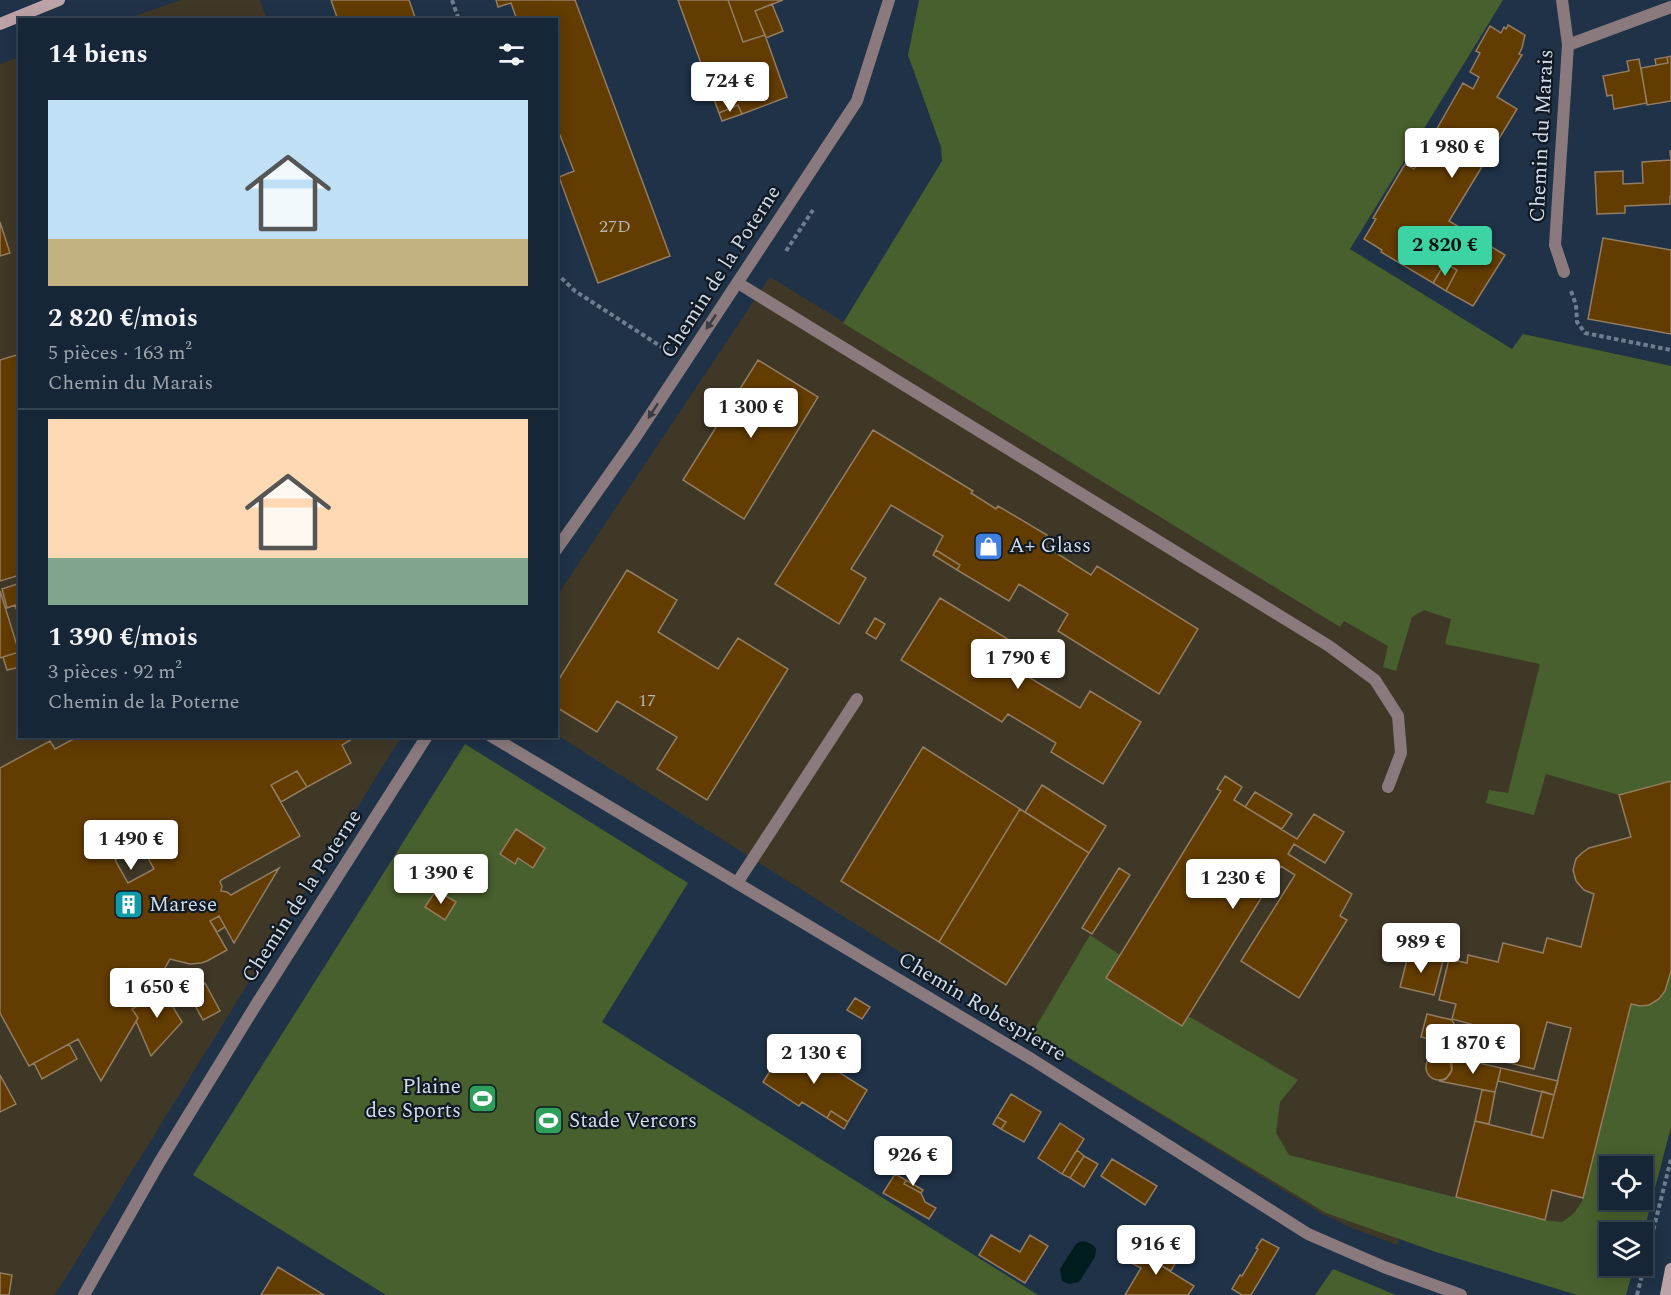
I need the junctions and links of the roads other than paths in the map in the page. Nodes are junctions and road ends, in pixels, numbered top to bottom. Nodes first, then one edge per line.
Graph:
1 (59, 0) edge
2 (889, 0) edge
3 (1562, 0) edge
4 (1671, 7) edge
5 (0, 24) edge
6 (1568, 45) junction
7 (1564, 272) road end
8 (738, 283) junction
9 (558, 547) edge
10 (857, 699) dead end
11 (426, 738) edge
12 (494, 738) edge
13 (1388, 788) dead end
14 (737, 883) junction
15 (1671, 1269) edge
16 (84, 1295) edge
17 (1461, 1295) edge
18 (1666, 1295) edge

1 - 5 main road
2 - 8 street, Chemin de la Poterne
3 - 6 street, Chemin du Marais
4 - 6 street
6 - 7 street, Chemin du Marais
8 -> 9 street, Chemin de la Poterne
8 - 13 street
10 - 14 street
11 - 16 street, Chemin de la Poterne
12 - 14 street, Chemin Robespierre
14 - 17 street, Chemin Robespierre
15 - 18 main road

